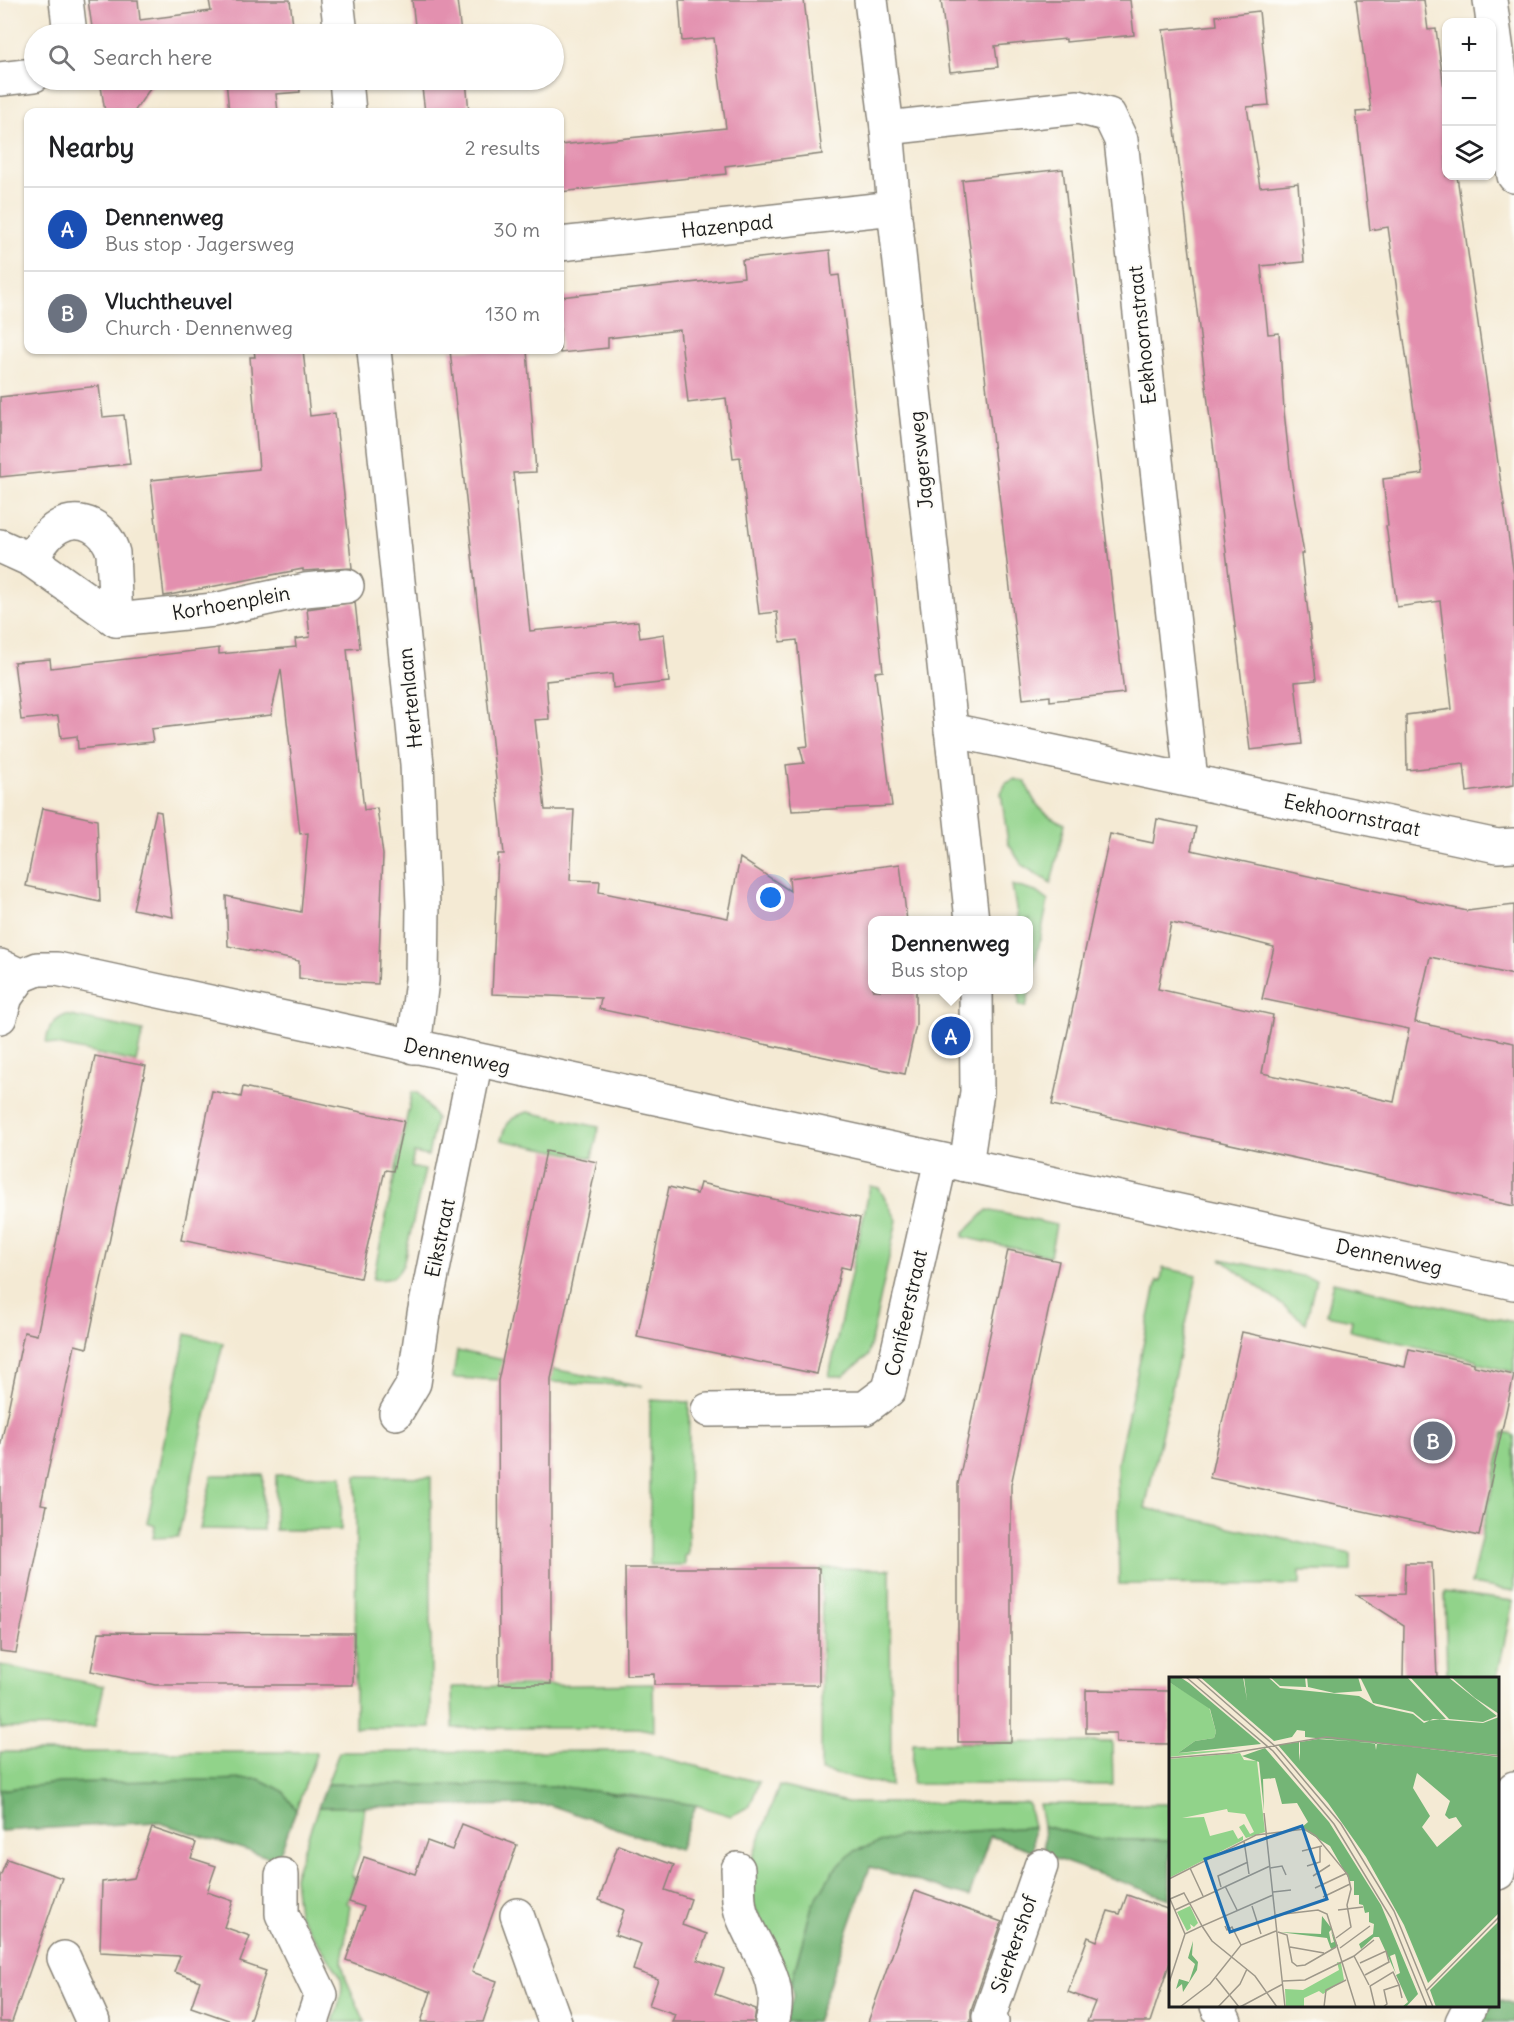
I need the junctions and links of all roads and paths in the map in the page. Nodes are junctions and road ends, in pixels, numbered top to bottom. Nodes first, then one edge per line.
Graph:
1 (66, 0) edge
2 (338, 0) edge
3 (871, 0) edge
4 (1490, 0) edge
5 (69, 24) edge
6 (340, 24) edge
7 (24, 76) edge
8 (0, 79) edge
9 (347, 90) edge
10 (349, 108) edge
11 (887, 128) junction
12 (1514, 176) edge
13 (894, 208) junction
14 (564, 244) edge
15 (374, 354) edge
16 (0, 546) edge
17 (31, 560) junction
18 (347, 586) dead end
19 (116, 620) junction
20 (951, 730) junction
21 (1191, 780) junction
22 (1514, 845) edge
23 (971, 916) edge
24 (10, 971) edge
25 (976, 994) edge
26 (0, 1017) edge
27 (414, 1047) junction
28 (476, 1060) junction
29 (953, 1163) junction
30 (1514, 1284) edge
31 (708, 1410) dead end
32 (396, 1413) dead end
33 (1514, 1788) edge
34 (1499, 1863) edge
35 (1041, 1866) dead end
36 (738, 1869) dead end
37 (282, 1875) dead end
38 (517, 1915) dead end
39 (64, 1958) dead end
40 (1218, 2007) edge
41 (1470, 2007) edge
42 (93, 2022) edge
43 (312, 2022) edge
44 (555, 2022) edge
45 (772, 2022) edge
46 (992, 2022) edge
47 (1225, 2022) edge
48 (1462, 2022) edge

1 - 5 street
2 - 6 street
3 - 11 street, Jagersweg
4 - 12 street
7 - 8 street
9 - 10 street
11 - 13 street, Jagersweg
11 - 21 street, Eekhoornstraat
13 - 14 street, Hazenpad
13 - 20 street, Jagersweg
15 - 27 street, Hertenlaan
16 - 17 street
17 - 19 street
17 - 19 street
18 - 19 street, Korhoenplein
20 - 21 street, Eekhoornstraat
20 - 23 street, Jagersweg
21 - 22 street, Eekhoornstraat
24 - 26 street
24 - 27 street, Dennenweg
25 - 29 street
27 - 28 street, Dennenweg
28 - 29 street, Dennenweg
28 - 32 street, Eikstraat
29 - 30 street, Dennenweg
29 - 31 street, Conifeerstraat
33 - 34 street
35 - 46 street, Sierkershof
36 - 45 street
37 - 43 street
38 - 44 street
39 - 42 street
40 - 47 street
41 - 48 street

